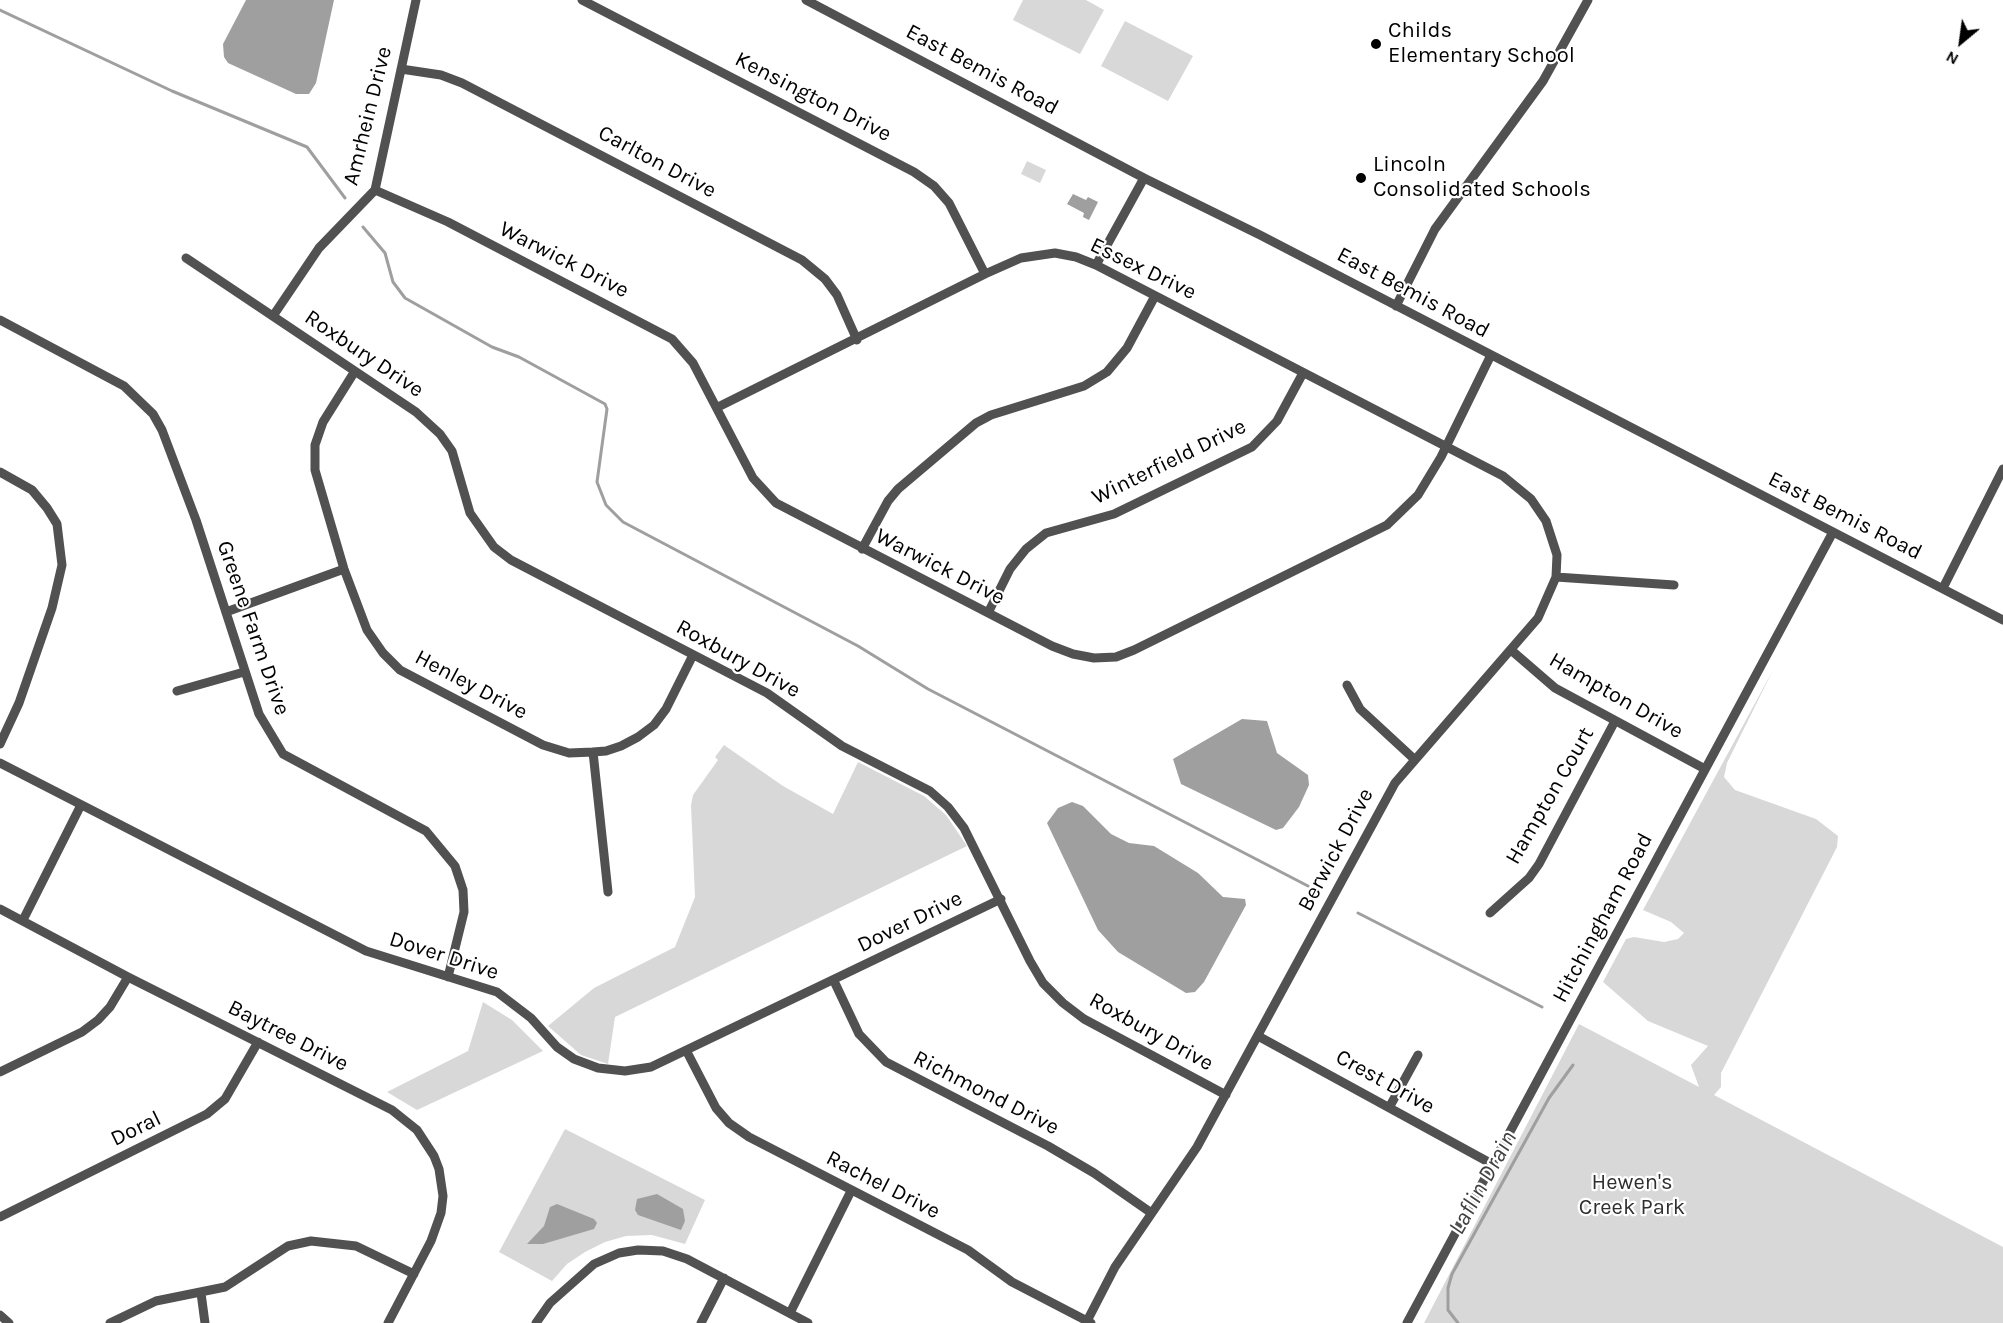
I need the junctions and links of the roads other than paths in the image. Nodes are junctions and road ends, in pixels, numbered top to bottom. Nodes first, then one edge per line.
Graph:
1 (416, 0) edge
2 (582, 0) edge
3 (806, 0) edge
4 (1587, 0) edge
5 (401, 69) junction
6 (1144, 178) junction
7 (375, 190) junction
8 (186, 258) dead end
9 (1096, 265) junction
10 (985, 274) junction
11 (1155, 296) junction
12 (1396, 306) junction
13 (273, 316) junction
14 (0, 320) edge
15 (858, 340) junction
16 (1491, 355) junction
17 (355, 371) junction
18 (1303, 373) junction
19 (718, 407) junction
20 (1445, 447) junction
21 (2003, 469) edge
22 (0, 472) edge
23 (1833, 532) junction
24 (862, 549) junction
25 (344, 569) junction
26 (1556, 577) junction
27 (1674, 585) dead end
28 (1943, 588) junction
29 (226, 612) junction
30 (988, 613) junction
31 (2003, 620) edge
32 (1511, 650) junction
33 (693, 655) junction
34 (244, 672) junction
35 (1347, 686) dead end
36 (177, 691) dead end
37 (1615, 721) junction
38 (0, 744) edge
39 (593, 753) junction
40 (1413, 758) junction
41 (0, 762) edge
42 (1705, 769) junction
43 (81, 805) junction
44 (609, 892) dead end
45 (1001, 899) junction
46 (0, 909) edge
47 (1490, 913) dead end
48 (23, 920) junction
49 (128, 977) junction
50 (448, 977) junction
51 (834, 981) junction
52 (1258, 1036) junction
53 (258, 1042) junction
54 (687, 1052) junction
55 (1418, 1055) dead end
56 (0, 1072) edge
57 (1226, 1095) junction
58 (1389, 1106) junction
59 (1492, 1164) junction
60 (851, 1191) junction
61 (1150, 1212) junction
62 (0, 1217) edge
63 (414, 1274) junction
64 (724, 1278) junction
65 (201, 1293) junction
66 (790, 1313) junction
67 (0, 1315) edge
68 (1088, 1322) edge
69 (9, 1323) edge
70 (110, 1323) edge
71 (205, 1323) edge
72 (388, 1323) edge
73 (536, 1323) edge
74 (701, 1323) edge
75 (808, 1323) edge
76 (1407, 1323) edge

1 - 5 street, Amrhein Drive
2 - 10 street, Kensington Drive
3 - 6 street, East Bemis Road
4 - 12 street
5 - 7 street, Amrhein Drive
5 - 15 street, Carlton Drive
6 - 9 street
6 - 12 street, East Bemis Road
7 - 13 street, Amrhein Drive
7 - 19 street, Warwick Drive
8 - 13 street, Roxbury Drive
9 - 10 street, Essex Drive
9 - 11 street, Essex Drive
10 - 15 street, Essex Drive
11 - 18 street, Essex Drive
11 - 24 street
12 - 16 street, East Bemis Road
13 - 17 street, Roxbury Drive
14 - 29 street, Greene Farm Drive
15 - 19 street, Essex Drive
16 - 20 street, Warwick Drive
16 - 23 street, East Bemis Road
17 - 25 street, Henley Drive
17 - 33 street, Roxbury Drive
18 - 20 street, Essex Drive
18 - 30 street, Winterfield Drive
19 - 24 street, Warwick Drive
20 - 26 street, Berwick Drive
20 - 30 street, Warwick Drive
21 - 28 street
22 - 38 street
23 - 28 street, East Bemis Road
23 - 42 street, Hitchingham Road
24 - 30 street, Warwick Drive
25 - 29 street
25 - 39 street, Henley Drive
26 - 27 street
26 - 32 street, Berwick Drive
28 - 31 street, East Bemis Road
29 - 34 street, Greene Farm Drive
32 - 37 street, Hampton Drive
32 - 40 street, Berwick Drive
33 - 39 street, Henley Drive
33 - 45 street, Roxbury Drive
34 - 36 street
34 - 50 street, Greene Farm Drive
35 - 40 street
37 - 42 street, Hampton Drive
37 - 47 street, Hampton Court
39 - 44 street
40 - 52 street, Berwick Drive
41 - 43 street, Dover Drive
42 - 59 street, Hitchingham Road
43 - 48 street
43 - 50 street, Dover Drive
45 - 51 street, Dover Drive
45 - 57 street, Roxbury Drive
46 - 48 street, Baytree Drive
48 - 49 street, Baytree Drive
49 - 53 street, Baytree Drive
49 - 56 street
50 - 54 street, Dover Drive
51 - 54 street, Dover Drive
51 - 61 street, Richmond Drive
52 - 57 street, Berwick Drive
52 - 58 street, Crest Drive
53 - 62 street, Doral
53 - 63 street, Baytree Drive
54 - 60 street, Rachel Drive
55 - 58 street
57 - 61 street, Berwick Drive
58 - 59 street, Crest Drive
59 - 76 street, Hitchingham Road
60 - 66 street
60 - 68 street, Rachel Drive
61 - 68 street, Berwick Drive
63 - 65 street
63 - 72 street, Baytree Drive
64 - 66 street
64 - 73 street
64 - 74 street
65 - 70 street
65 - 71 street
66 - 75 street
67 - 69 street

